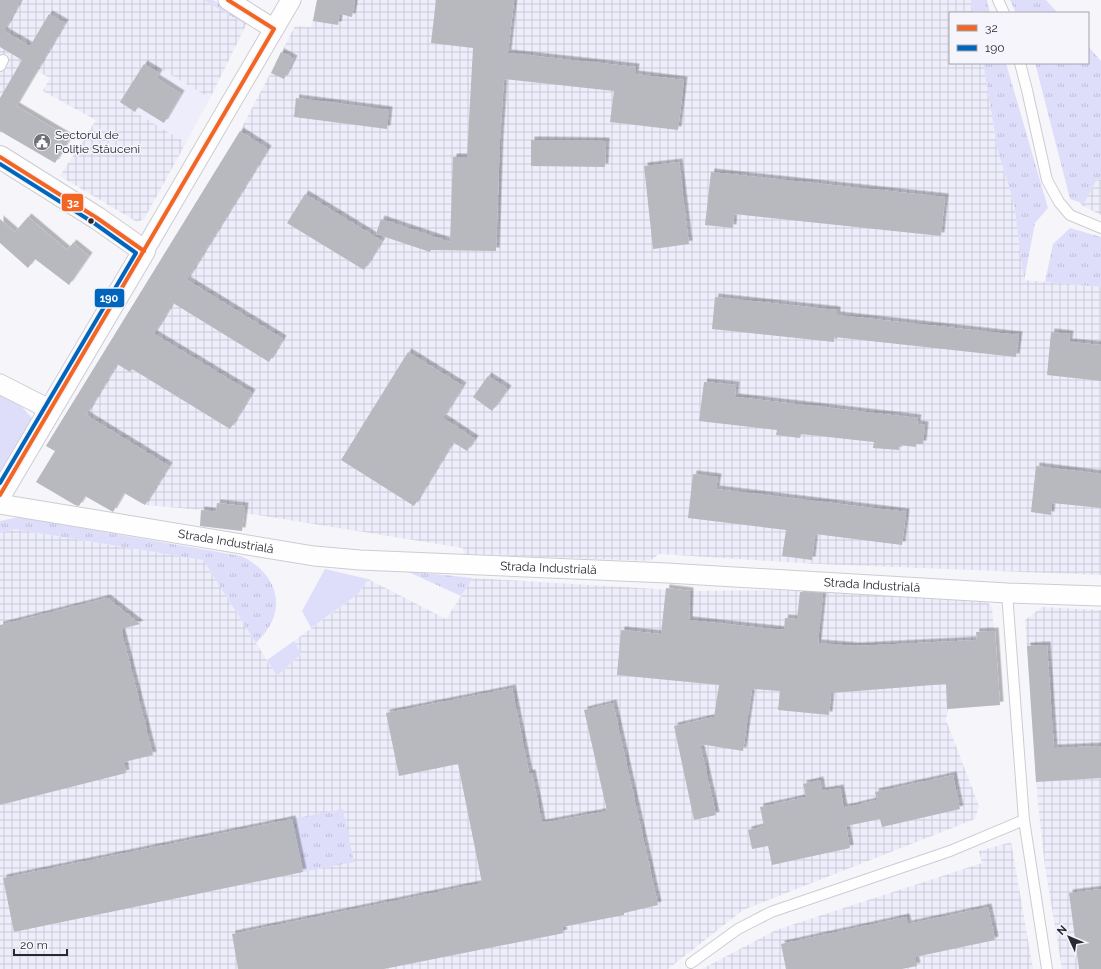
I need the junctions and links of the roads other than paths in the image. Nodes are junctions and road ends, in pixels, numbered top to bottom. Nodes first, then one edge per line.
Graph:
1 (228, 0) edge
2 (291, 0) edge
3 (998, 0) edge
4 (1004, 12) edge
5 (274, 29) junction
6 (1020, 64) edge
7 (0, 156) edge
8 (1101, 228) edge
9 (144, 251) junction
10 (0, 384) edge
11 (51, 410) junction
12 (0, 495) edge
13 (0, 504) edge
14 (1007, 593) junction
15 (1101, 596) edge
16 (1024, 820) junction
17 (690, 963) dead end
18 (1047, 969) edge

1 - 5 street
2 - 5 street
3 - 4 lane
5 - 9 street
6 - 8 lane
7 - 9 street
9 - 11 street
10 - 11 street
11 - 12 street
13 - 14 street, Strada Industrială
14 - 15 street, Strada Industrială
14 - 16 lane
16 - 17 lane
16 - 18 lane

